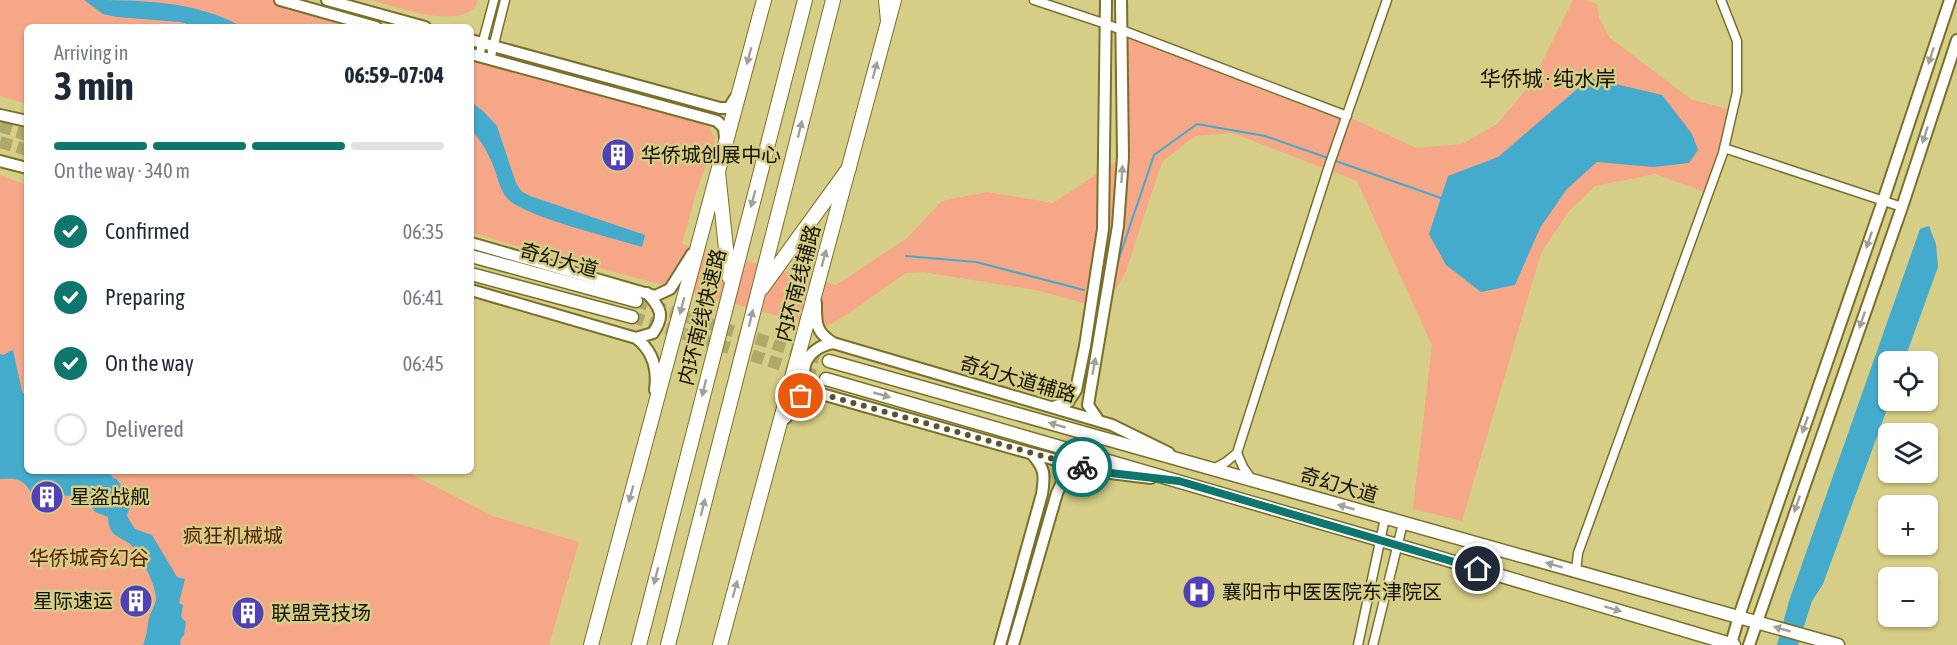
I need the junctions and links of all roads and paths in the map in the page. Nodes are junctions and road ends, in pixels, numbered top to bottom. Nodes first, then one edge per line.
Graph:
1 (282, 0) edge
2 (327, 0) edge
3 (494, 0) edge
4 (505, 0) edge
5 (764, 0) edge
6 (805, 0) edge
7 (833, 0) edge
8 (886, 0) edge
9 (894, 0) edge
10 (1034, 0) edge
11 (1106, 0) edge
12 (1121, 0) edge
13 (1387, 0) edge
14 (1721, 0) edge
15 (1950, 0) edge
16 (888, 21) junction
17 (366, 24) edge
18 (414, 24) edge
19 (1106, 24) junction
20 (1120, 30) junction
21 (1957, 40) edge
22 (474, 41) edge
23 (488, 44) junction
24 (480, 56) edge
25 (739, 93) junction
26 (0, 115) edge
27 (1347, 116) junction
28 (24, 120) edge
29 (726, 143) junction
30 (1724, 148) junction
31 (0, 160) edge
32 (24, 167) edge
33 (849, 168) junction
34 (718, 172) junction
35 (1883, 201) junction
36 (1902, 207) junction
37 (699, 241) junction
38 (474, 244) edge
39 (474, 257) edge
40 (474, 275) edge
41 (730, 288) junction
42 (816, 290) junction
43 (474, 291) edge
44 (647, 293) junction
45 (757, 294) junction
46 (636, 301) tunnel mouth
47 (632, 317) tunnel mouth
48 (636, 338) junction
49 (833, 343) junction
50 (829, 361) tunnel mouth
51 (826, 379) tunnel mouth
52 (818, 393) junction
53 (1052, 407) junction
54 (1099, 421) junction
55 (650, 426) junction
56 (774, 446) junction
57 (1237, 453) junction
58 (1032, 454) junction
59 (1188, 462) junction
60 (1087, 468) junction
61 (1212, 470) junction
62 (1252, 480) junction
63 (1179, 481) junction
64 (1385, 518) junction
65 (1403, 524) junction
66 (1380, 540) junction
67 (1397, 546) junction
68 (1576, 571) junction
69 (1738, 616) junction
70 (1756, 621) junction
71 (591, 645) edge
72 (639, 645) edge
73 (668, 645) edge
74 (720, 645) edge
75 (1000, 645) edge
76 (1013, 645) edge
77 (1358, 645) edge
78 (1373, 645) edge
79 (1732, 645) edge
80 (1749, 645) edge
81 (1838, 645) edge

1 - 17 street
2 - 18 street
3 - 23 street
4 - 23 street
5 -> 25 main road
6 -> 41 main road, 内环南线快速路
45 -> 7 main road
8 - 16 main road
9 - 16 main road, 内环南线辅路
10 - 19 street
11 - 19 street
12 - 20 street
13 - 27 street
14 - 30 street
15 -> 35 street
33 -> 16 main road, 内环南线辅路
19 - 20 street
19 - 53 street
20 - 27 street
54 -> 20 street
21 -> 36 street
22 - 23 street
23 - 24 street
23 - 25 street
24 - 29 street
25 - 29 main road
26 - 28 street
27 - 57 street
29 - 34 main road
30 - 35 street
30 - 68 street
31 - 32 street
42 -> 33 main road, 内环南线辅路
33 - 45 main road
34 - 37 main road
34 - 41 main road
35 - 36 street
35 -> 69 street
36 -> 70 street
37 - 44 street
37 -> 55 main road
38 - 44 street
39 - 46 main road, 奇幻大道
40 - 47 main road, 奇幻大道
41 -> 72 main road, 内环南线快速路
42 - 49 street
42 - 56 main road, 内环南线辅路
43 - 48 street
44 - 48 street
73 -> 45 main road
48 - 55 street
49 - 52 street
49 - 53 street, 奇幻大道辅路
59 -> 50 main road, 奇幻大道
51 -> 63 main road, 奇幻大道
52 - 56 street
52 - 58 street
53 - 54 street, 奇幻大道辅路
54 - 59 street, 奇幻大道辅路
55 -> 71 main road
74 -> 56 main road, 内环南线辅路
57 - 61 street
57 - 62 street
58 - 60 street
58 - 75 street
59 - 61 main road, 奇幻大道
60 - 63 street
60 - 76 street
61 - 62 main road, 奇幻大道
64 -> 62 main road, 奇幻大道
63 - 66 main road, 奇幻大道
64 - 65 main road, 奇幻大道
64 - 66 street
65 - 67 street
68 -> 65 main road, 奇幻大道
66 - 67 main road, 奇幻大道
66 - 77 street
67 - 78 street
67 -> 79 main road, 奇幻大道
68 - 69 main road, 奇幻大道
69 - 70 main road, 奇幻大道
69 - 79 street
70 - 80 street
81 -> 70 main road, 奇幻大道

